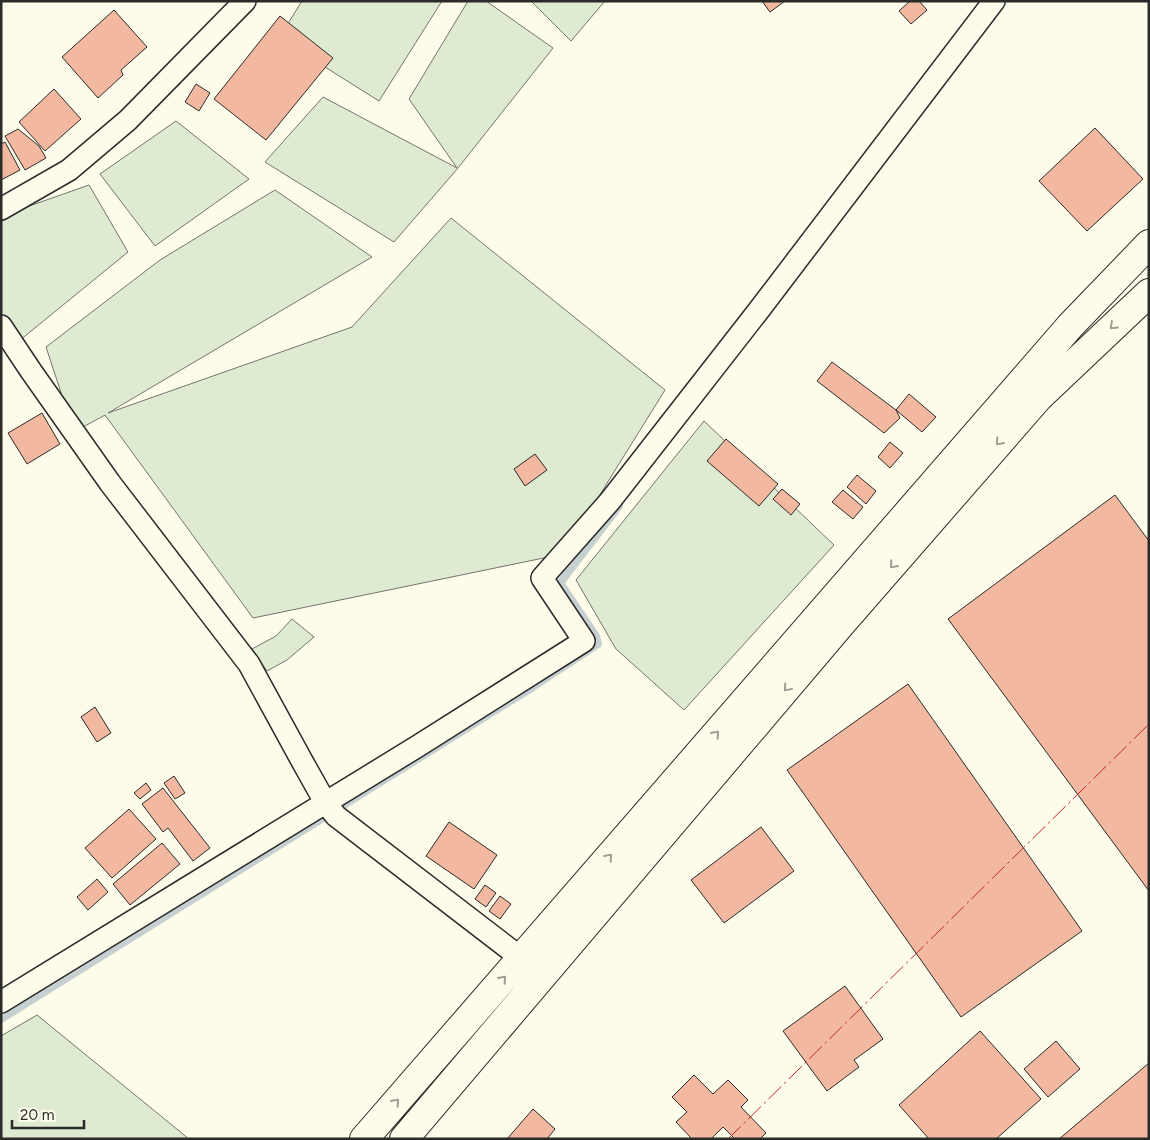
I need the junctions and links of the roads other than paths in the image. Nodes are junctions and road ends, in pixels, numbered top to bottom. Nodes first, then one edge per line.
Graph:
1 (245, 1) edge
2 (994, 1) edge
3 (1, 209) edge
4 (1149, 244) edge
5 (1149, 293) edge
6 (1, 326) edge
7 (331, 809) junction
8 (521, 958) junction
9 (1, 1002) edge
10 (364, 1139) edge
11 (404, 1139) edge

1 - 3 street
2 - 7 street
8 -> 4 street
5 -> 11 street
6 - 7 street
7 - 8 street
7 - 9 street
10 -> 8 street

